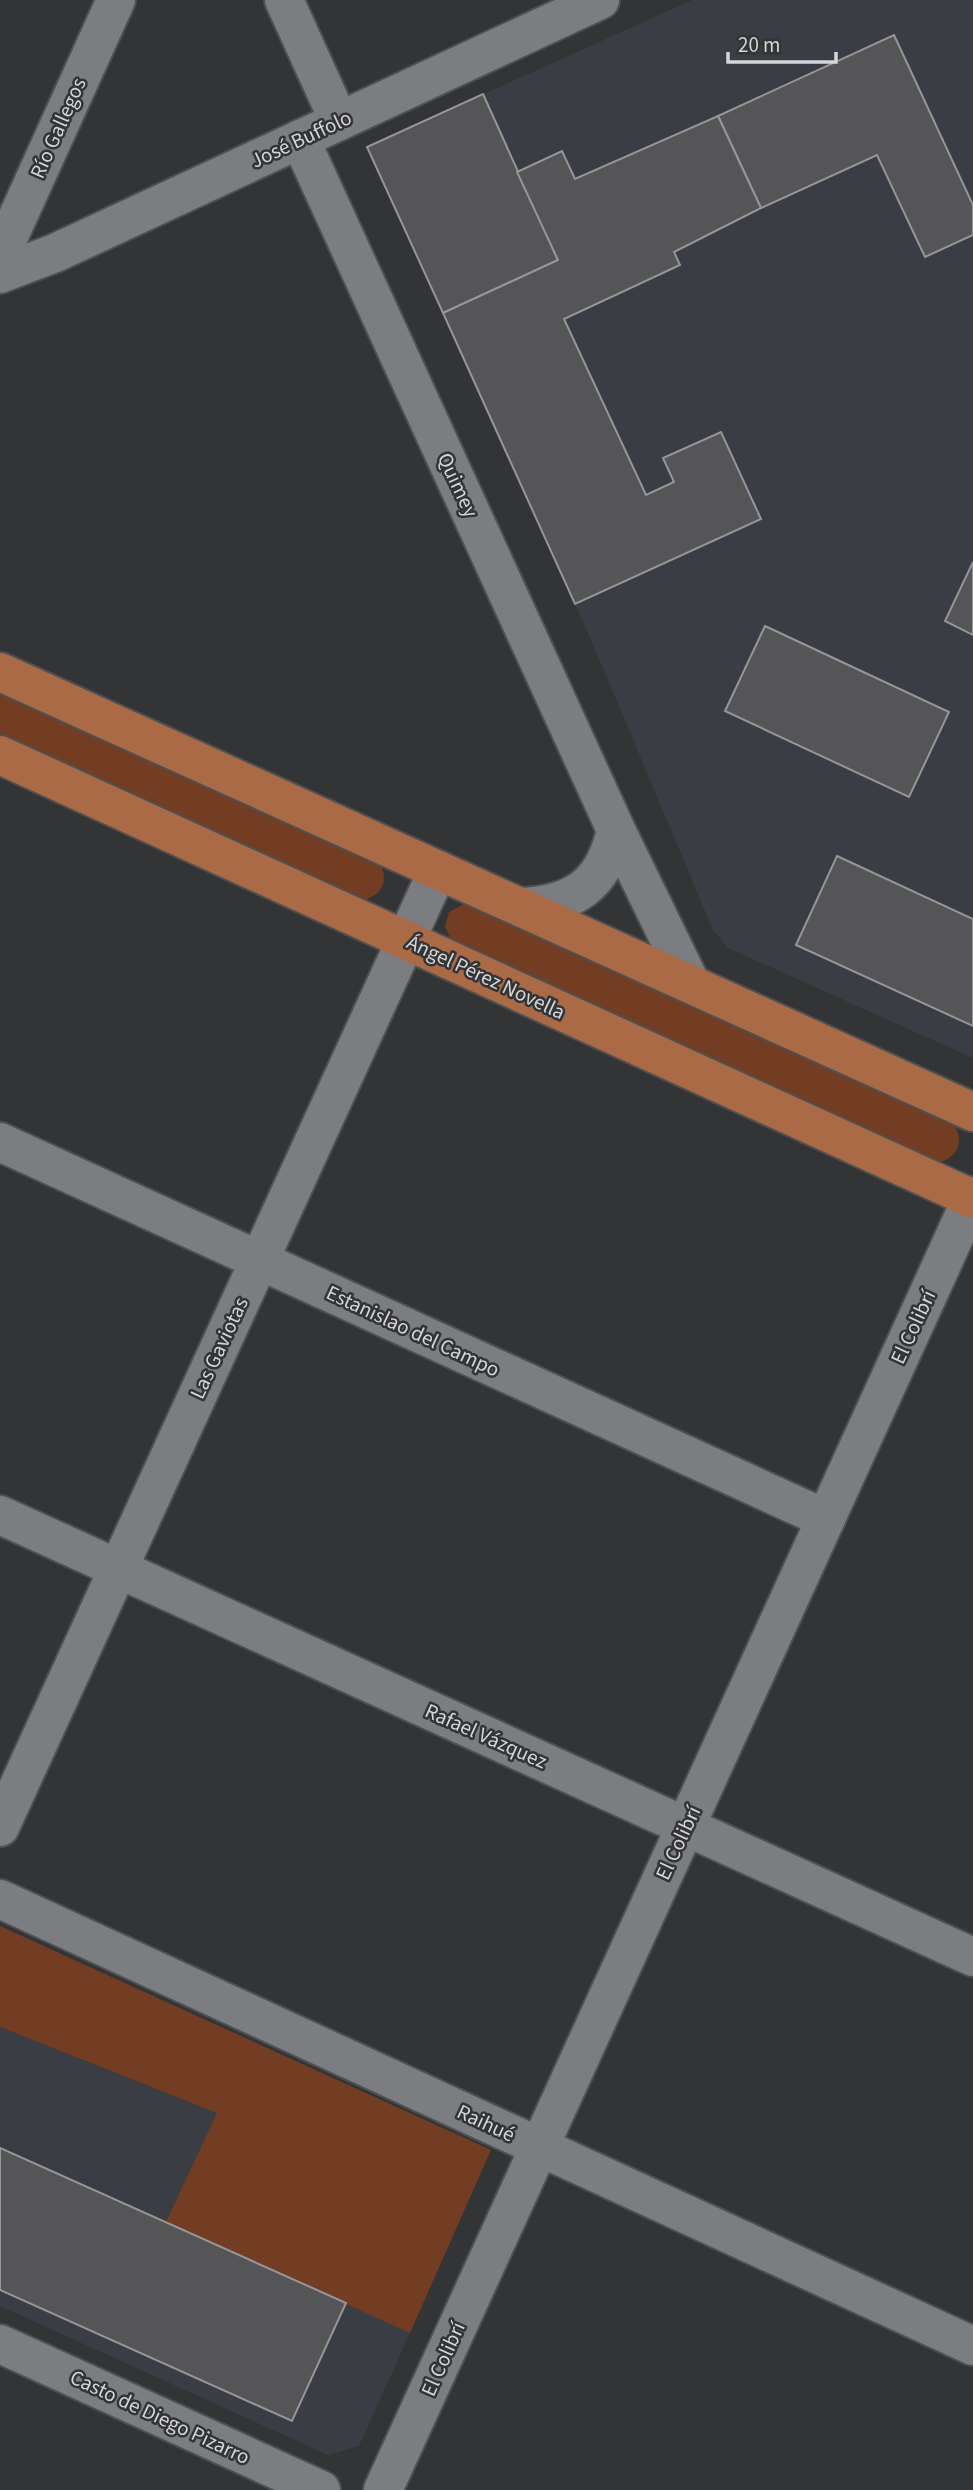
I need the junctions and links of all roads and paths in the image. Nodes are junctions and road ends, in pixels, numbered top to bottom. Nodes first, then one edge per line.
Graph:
1 (116, 0) edge
2 (284, 0) edge
3 (600, 0) edge
4 (339, 121) junction
5 (300, 139) junction
6 (0, 256) edge
7 (0, 274) edge
8 (0, 672) edge
9 (0, 755) edge
10 (615, 830) junction
11 (438, 870) junction
12 (520, 907) junction
13 (406, 941) junction
14 (691, 984) junction
15 (973, 1112) edge
16 (0, 1142) edge
17 (973, 1198) edge
18 (259, 1261) junction
19 (0, 1515) edge
20 (826, 1519) junction
21 (118, 1569) junction
22 (0, 1827) edge
23 (685, 1827) junction
24 (0, 1899) edge
25 (973, 1957) edge
26 (539, 2147) junction
27 (0, 2344) edge
28 (973, 2346) edge
29 (321, 2490) edge
30 (383, 2490) edge

1 - 6 street, Río Gallegos
2 - 4 street
3 - 4 street, José Buffolo
4 - 5 street, José Buffolo
5 - 7 street, José Buffolo
5 - 10 street, Quimey
8 - 11 main road
9 - 13 main road, Ángel Pérez Novella
10 - 12 street
10 - 14 street, Quimey
11 - 12 main road
11 - 13 street, Las Gaviotas
12 - 14 main road
13 - 17 main road, Ángel Pérez Novella
13 - 18 street, Las Gaviotas
14 - 15 main road
16 - 18 street, Estanislao del Campo
17 - 20 street, El Colibrí
18 - 20 street, Estanislao del Campo
18 - 21 street, Las Gaviotas
19 - 21 street, Rafael Vázquez
20 - 23 street, El Colibrí
21 - 22 street, Las Gaviotas
21 - 23 street, Rafael Vázquez
23 - 25 street, Rafael Vázquez
23 - 26 street, El Colibrí
24 - 26 street, Raihué
26 - 28 street, Raihué
26 - 30 street, El Colibrí
27 - 29 street, Casto de Diego Pizarro

